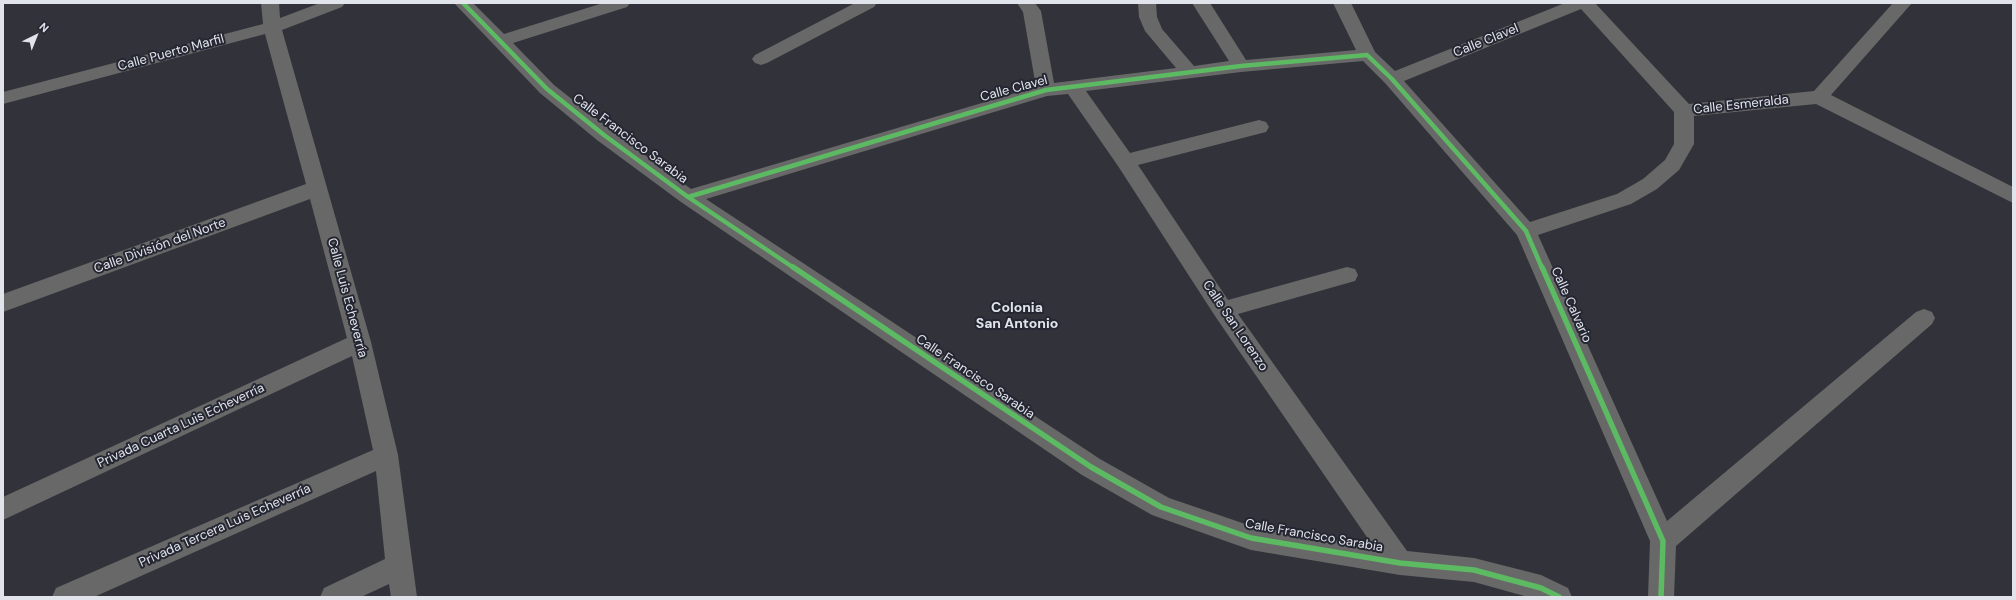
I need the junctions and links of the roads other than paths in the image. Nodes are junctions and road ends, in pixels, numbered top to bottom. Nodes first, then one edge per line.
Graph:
1 (270, 3) edge
2 (336, 3) edge
3 (463, 3) edge
4 (621, 3) edge
5 (868, 3) edge
6 (1026, 3) edge
7 (1147, 3) edge
8 (1201, 3) edge
9 (1342, 3) edge
10 (1581, 3) edge
11 (1585, 3) edge
12 (1903, 3) edge
13 (272, 27) junction
14 (501, 41) junction
15 (761, 59) dead end
16 (1241, 66) junction
17 (1379, 66) junction
18 (1190, 73) junction
19 (1073, 87) junction
20 (1046, 90) junction
21 (1819, 97) junction
22 (3, 98) edge
23 (1684, 111) junction
24 (1259, 127) dead end
25 (1125, 161) junction
26 (317, 188) junction
27 (2013, 196) edge
28 (688, 197) junction
29 (1526, 232) junction
30 (1347, 275) dead end
31 (3, 303) edge
32 (1223, 310) junction
33 (1924, 318) dead end
34 (360, 342) junction
35 (386, 455) junction
36 (3, 509) edge
37 (1663, 541) junction
38 (1400, 563) junction
39 (399, 566) junction
40 (65, 597) edge
41 (333, 597) edge
42 (404, 597) edge
43 (1559, 597) edge
44 (1661, 597) edge

1 - 13 street, Calle Luis Echeverría
2 - 13 street, Calle Puerto Marfil
3 - 14 street, Calle Francisco Sarabia
4 - 14 street
5 - 15 street
6 - 20 street
7 - 18 street
8 - 16 street
9 - 17 street, Calle Calvario
10 - 17 street, Calle Clavel
11 - 23 street
12 - 21 street
13 - 22 street, Calle Puerto Marfil
13 - 26 street, Calle Luis Echeverría
14 - 28 street, Calle Francisco Sarabia
16 - 17 street, Calle Clavel
16 - 18 street, Calle Clavel
17 - 29 street, Calle Calvario
18 - 19 street, Calle Clavel
19 - 20 street, Calle Clavel
19 - 25 street, Calle San Lorenzo
20 - 28 street, Calle Clavel
21 - 23 street, Calle Esmeralda
21 - 27 street
23 - 29 street, Calle Esmeralda
24 - 25 street
25 - 32 street, Calle San Lorenzo
26 - 31 street, Calle División del Norte
26 - 34 street, Calle Luis Echeverría
28 - 38 street, Calle Francisco Sarabia
29 - 37 street, Calle Calvario
30 - 32 street
32 - 38 street, Calle San Lorenzo
33 - 37 street
34 - 35 street, Calle Luis Echeverría
34 - 36 street, Privada Cuarta Luis Echeverría
35 - 39 street, Calle Luis Echeverría
35 - 40 street, Privada Tercera Luis Echeverría
37 - 44 street, Calle Calvario
38 - 43 street, Calle Francisco Sarabia
39 - 41 street
39 - 42 street, Calle Luis Echeverría

